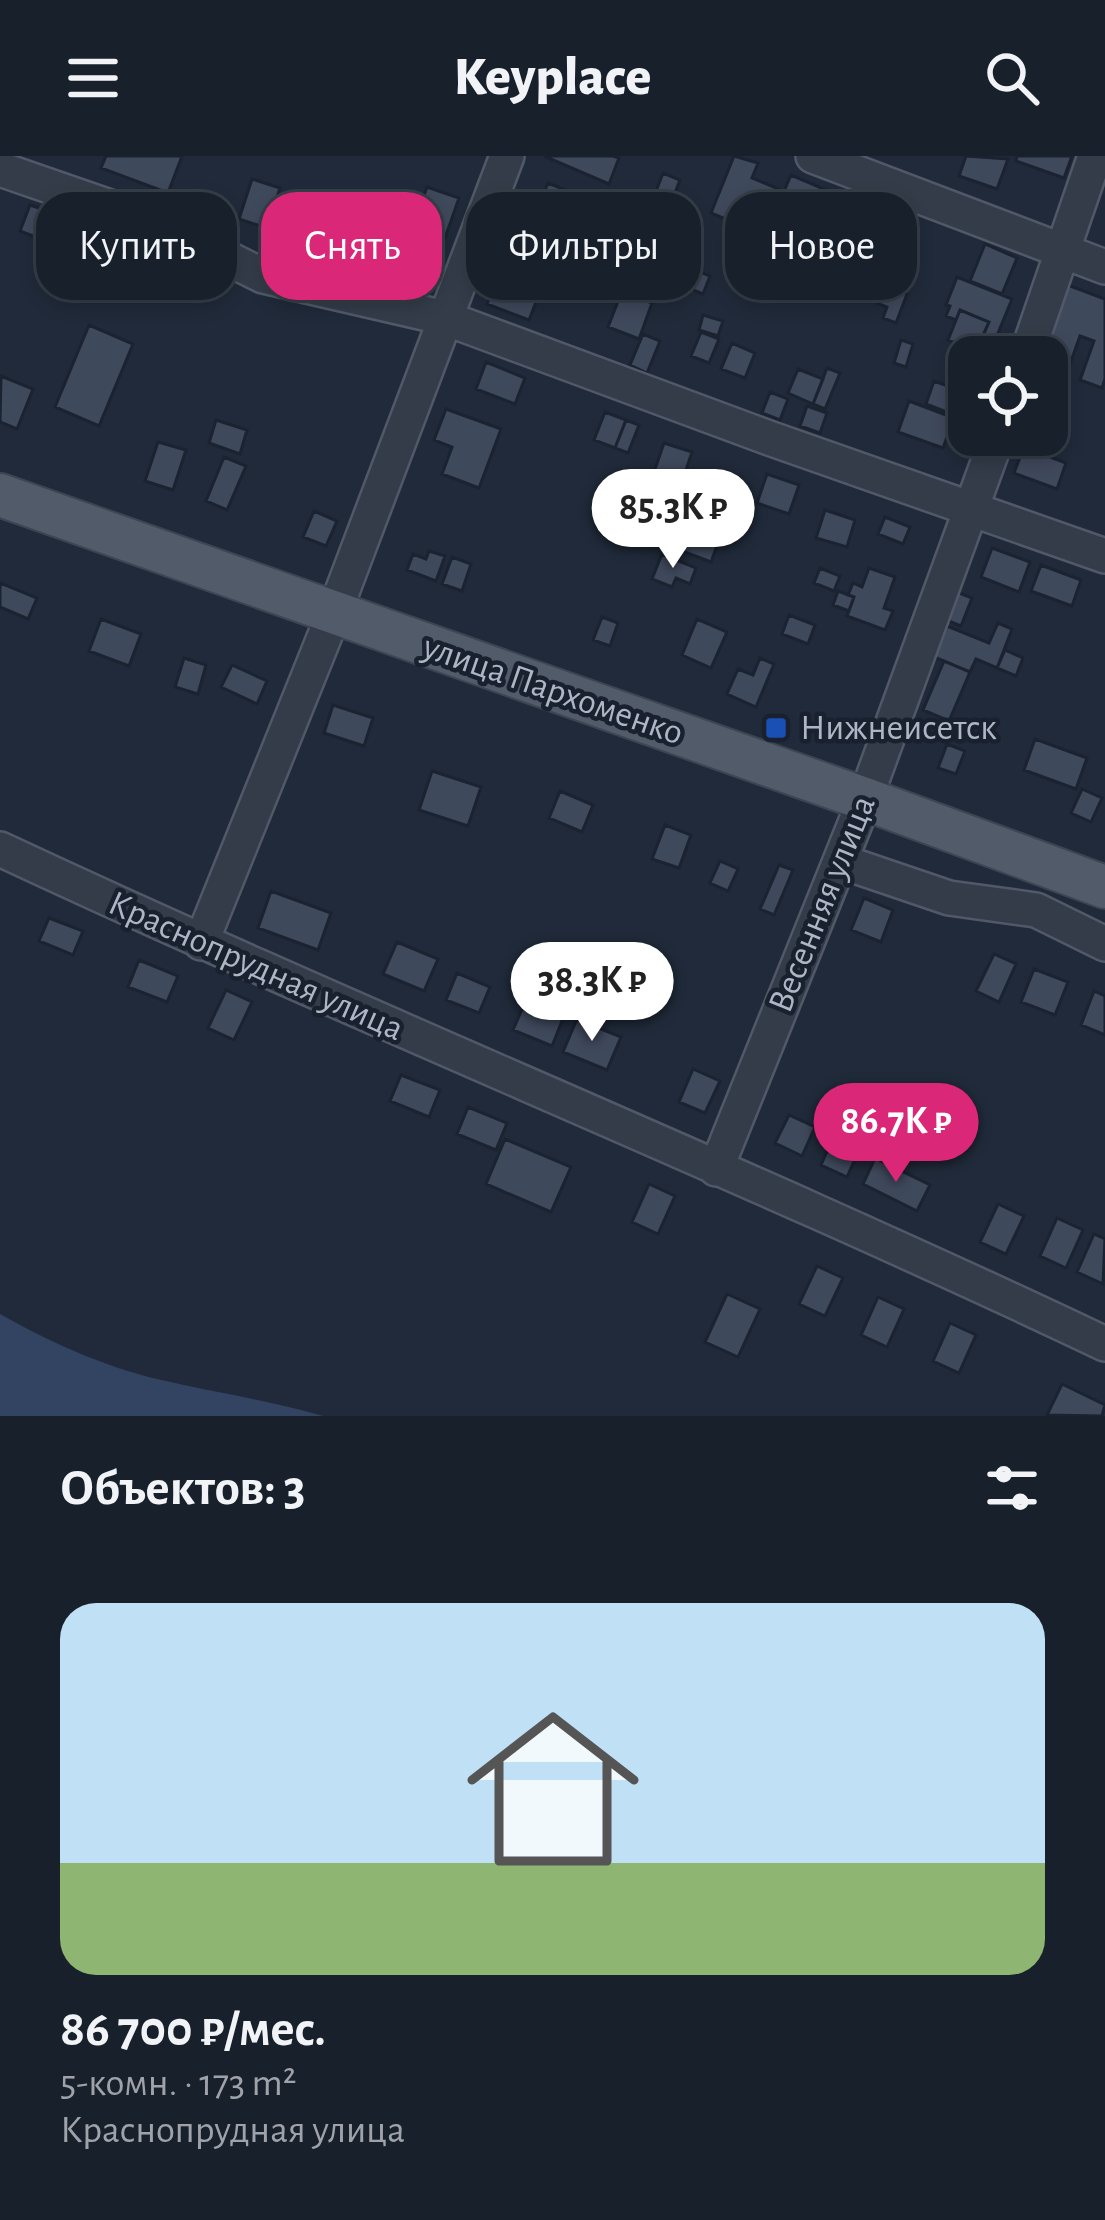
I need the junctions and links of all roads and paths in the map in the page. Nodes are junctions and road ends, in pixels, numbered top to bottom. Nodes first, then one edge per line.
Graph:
1 (507, 156) edge
2 (813, 156) edge
3 (1095, 156) edge
4 (0, 169) edge
5 (1064, 251) junction
6 (1105, 266) edge
7 (445, 318) junction
8 (1034, 336) edge
9 (991, 456) edge
10 (0, 495) edge
11 (972, 509) junction
12 (1105, 556) edge
13 (334, 614) junction
14 (865, 799) junction
15 (0, 850) edge
16 (840, 861) junction
17 (1105, 887) edge
18 (201, 943) junction
19 (1105, 944) edge
20 (716, 1169) junction
21 (1105, 1344) edge

1 - 7 street
2 - 5 street
3 - 5 street
4 - 7 street
5 - 6 street
5 - 8 street
7 - 11 street
7 - 13 street
9 - 11 street, Весенняя улица
10 - 13 main road, улица Пархоменко
11 - 12 street
11 - 14 street, Весенняя улица
13 - 14 main road, улица Пархоменко
13 - 18 street
14 - 16 street, Весенняя улица
14 - 17 main road, улица Пархоменко
15 - 18 street, Краснопрудная улица
16 - 19 street
16 - 20 street, Весенняя улица
18 - 20 street, Краснопрудная улица
20 - 21 street, Краснопрудная улица

